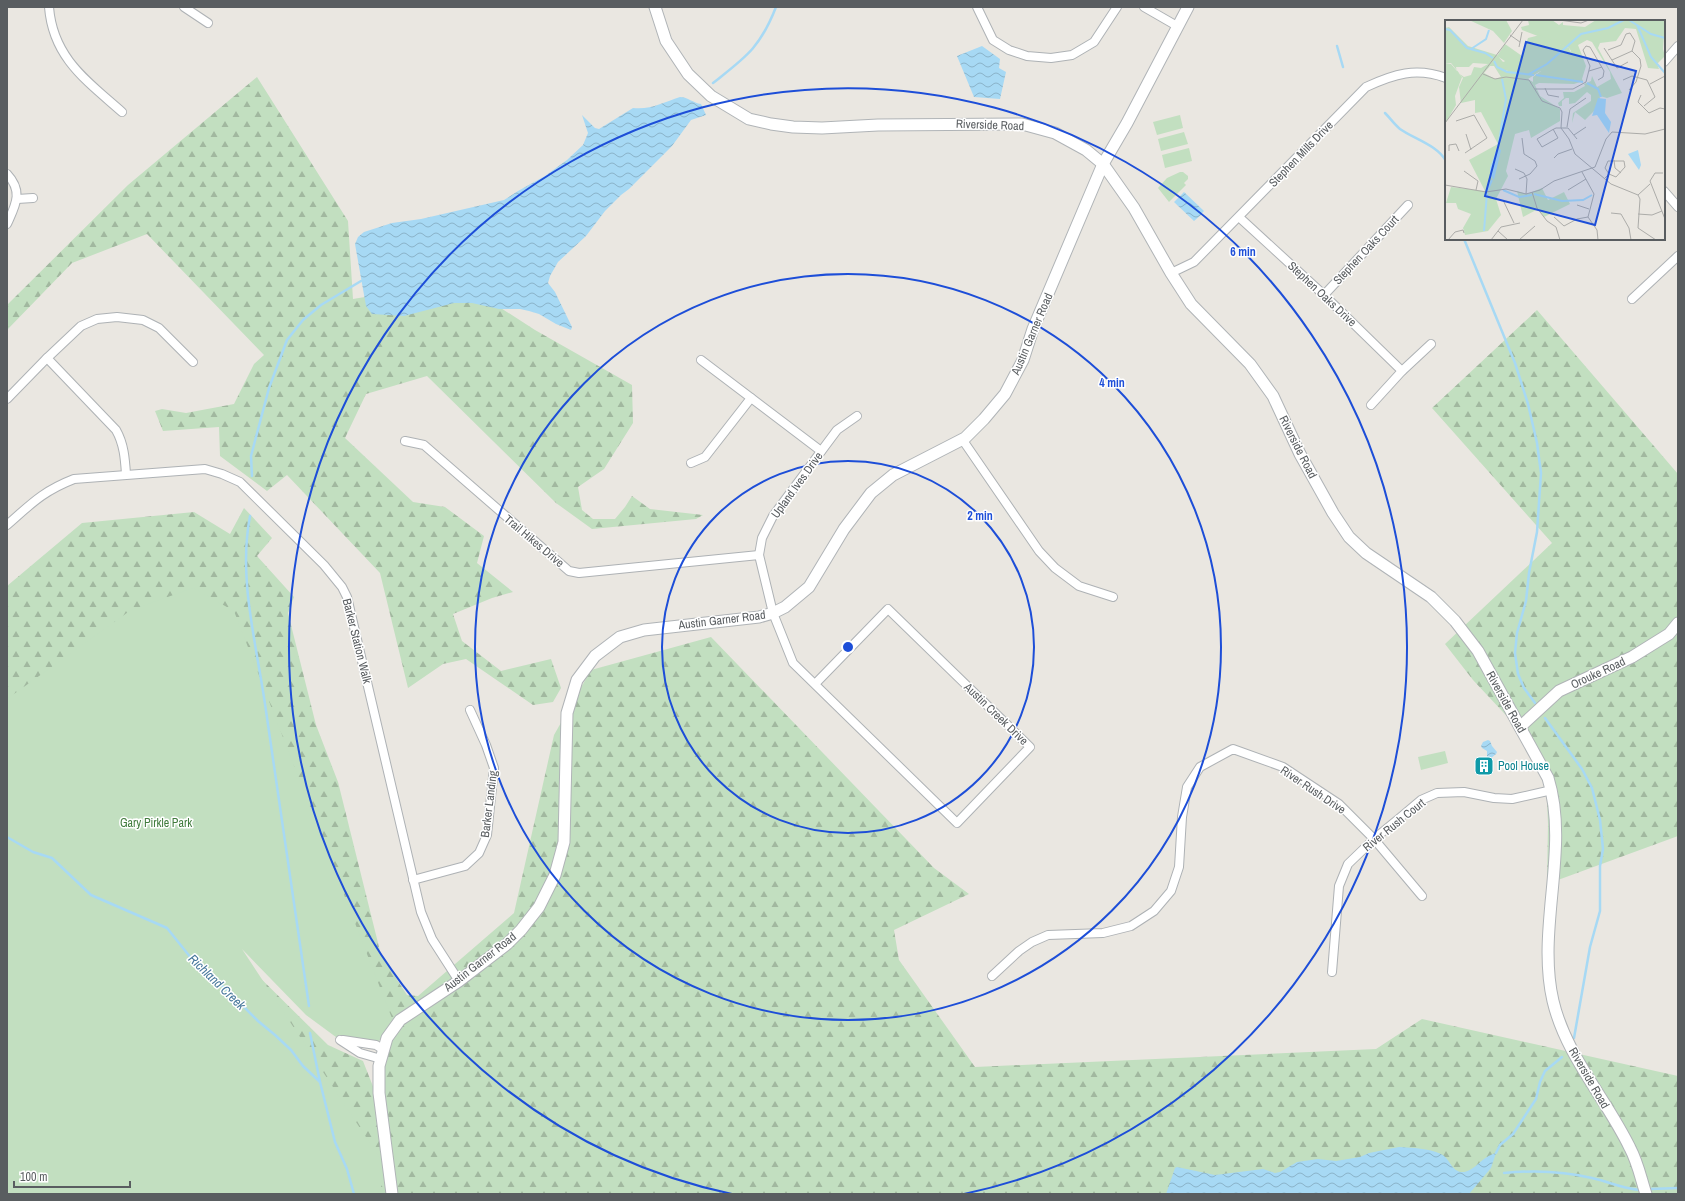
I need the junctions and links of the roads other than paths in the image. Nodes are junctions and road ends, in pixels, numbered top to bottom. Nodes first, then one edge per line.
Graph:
1 (49, 7) edge
2 (184, 7) edge
3 (655, 7) edge
4 (977, 7) edge
5 (1117, 7) edge
6 (1144, 7) edge
7 (1188, 7) edge
8 (208, 23) dead end
9 (1177, 26) junction
10 (1678, 46) edge
11 (1665, 61) edge
12 (1445, 78) edge
13 (122, 112) dead end
14 (1103, 164) junction
15 (7, 174) edge
16 (1665, 192) edge
17 (33, 198) dead end
18 (17, 199) junction
19 (1408, 205) dead end
20 (1678, 207) edge
21 (1240, 218) junction
22 (7, 224) edge
23 (1678, 256) edge
24 (1171, 273) junction
25 (1324, 294) junction
26 (1632, 299) dead end
27 (1431, 344) dead end
28 (47, 358) junction
29 (701, 360) dead end
30 (193, 362) dead end
31 (1402, 371) junction
32 (751, 398) junction
33 (7, 399) edge
34 (1371, 405) dead end
35 (857, 416) dead end
36 (962, 439) junction
37 (405, 441) dead end
38 (821, 452) junction
39 (691, 463) dead end
40 (126, 474) junction
41 (7, 525) edge
42 (759, 555) junction
43 (1113, 597) dead end
44 (773, 613) junction
45 (1678, 623) edge
46 (815, 684) junction
47 (470, 710) dead end
48 (1520, 727) junction
49 (1552, 790) junction
50 (1374, 838) junction
51 (413, 880) junction
52 (1422, 896) dead end
53 (1332, 972) dead end
54 (992, 976) dead end
55 (459, 981) junction
56 (392, 1194) edge
57 (1646, 1194) edge

1 - 13 street
2 - 8 street
3 - 14 street, Riverside Road
4 - 5 street
6 - 9 street
7 - 9 street, Austin Garner Road
9 - 14 street, Austin Garner Road
10 - 11 street
12 - 21 street, Stephen Mills Drive
14 - 24 street, Riverside Road
14 - 36 street, Austin Garner Road
15 - 18 street
16 - 20 street
17 - 18 street
18 - 22 street
19 - 25 street, Stephen Oaks Court
21 - 24 street, Stephen Mills Drive
21 - 25 street, Stephen Oaks Drive
23 - 26 street
24 - 48 street, Riverside Road
25 - 31 street, Stephen Oaks Drive
27 - 31 street
28 - 30 street
28 - 33 street
28 - 40 street
29 - 32 street
31 - 34 street
32 - 38 street
32 - 39 street
35 - 38 street, Upland Ives Drive
36 - 43 street
36 - 44 street, Austin Garner Road
37 - 42 street, Trail Hikes Drive
38 - 42 street, Upland Ives Drive
40 - 41 street, Barker Station Walk
40 - 51 street, Barker Station Walk
42 - 44 street, Upland Ives Drive
44 - 46 street, Austin Creek Drive
44 - 55 street, Austin Garner Road
45 - 48 street, Orouke Road
46 - 46 street, Austin Creek Drive
47 - 51 street, Barker Landing
48 - 49 street, Riverside Road
49 - 50 street, River Rush Court
49 - 57 street, Riverside Road
50 - 52 street, River Rush Drive
50 - 53 street, River Rush Court
50 - 54 street, River Rush Drive
51 - 55 street, Barker Station Walk
55 - 56 street, Austin Garner Road

